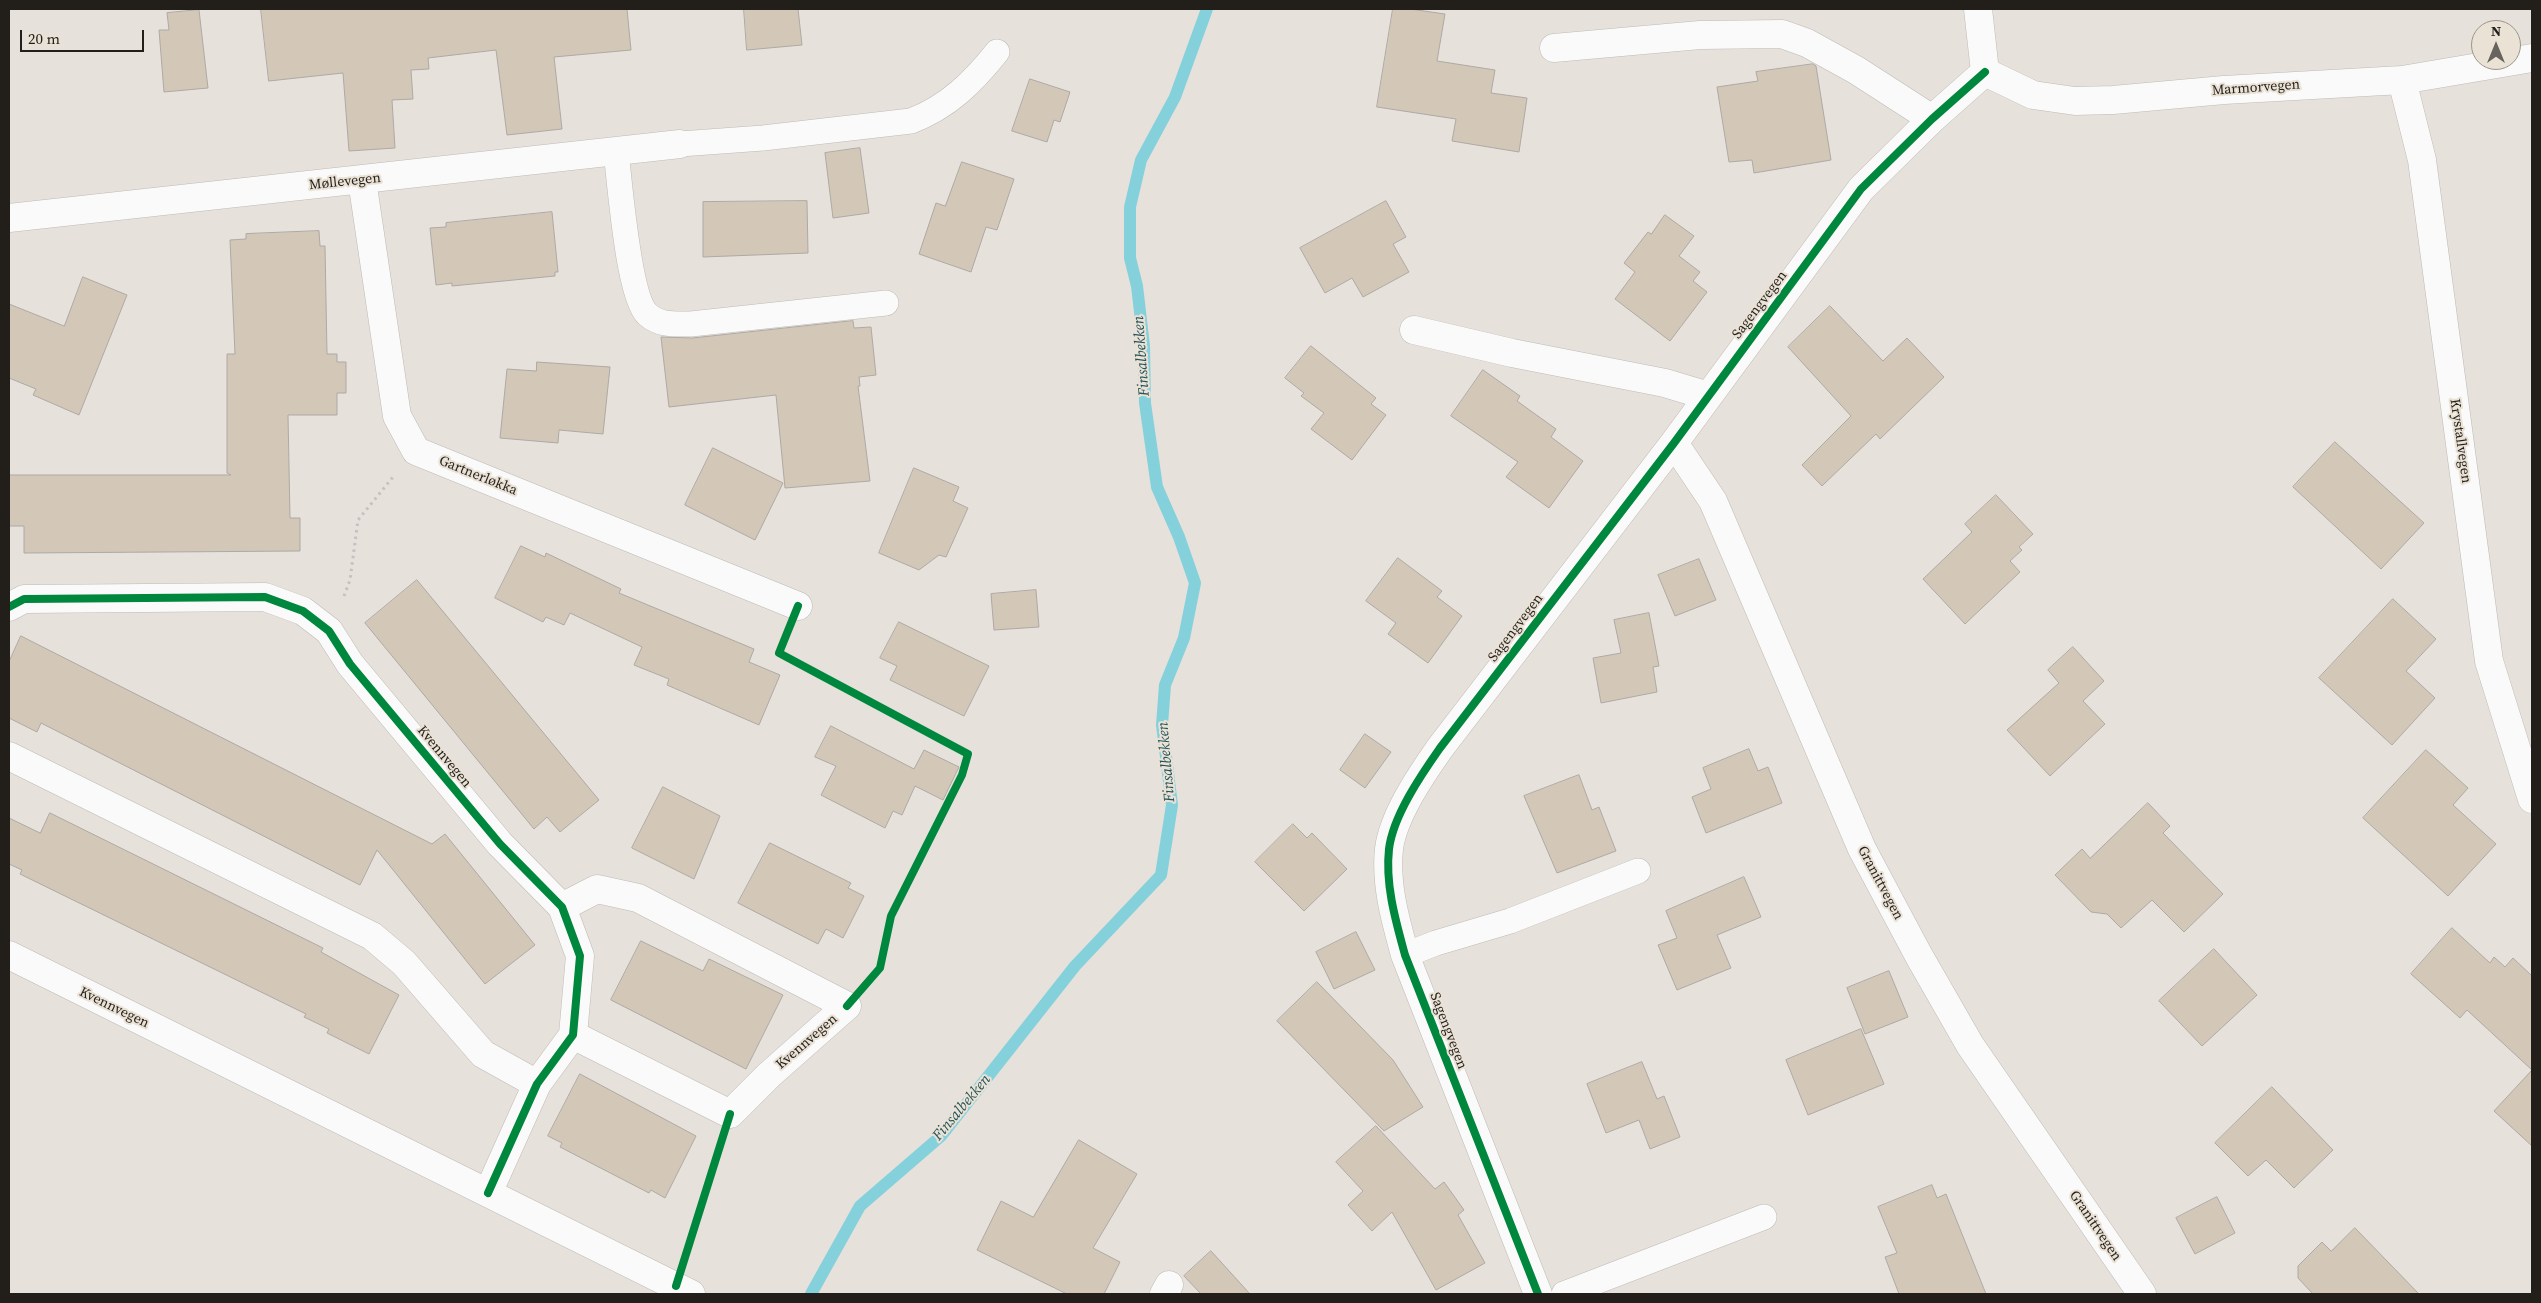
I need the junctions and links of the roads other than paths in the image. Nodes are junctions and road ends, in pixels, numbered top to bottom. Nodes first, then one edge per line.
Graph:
1 (1978, 9) edge
2 (1554, 48) dead end
3 (997, 52) dead end
4 (2532, 58) edge
5 (1985, 72) junction
6 (2402, 80) junction
7 (1932, 120) junction
8 (680, 144) joint
9 (616, 152) junction
10 (362, 180) junction
11 (9, 218) edge
12 (886, 304) dead end
13 (1414, 330) dead end
14 (1708, 396) junction
15 (1674, 442) junction
16 (798, 606) dead end
17 (9, 607) edge
18 (9, 756) edge
19 (2532, 799) edge
20 (1638, 871) dead end
21 (562, 907) junction
22 (9, 955) edge
23 (1405, 955) junction
24 (573, 1035) junction
25 (537, 1084) junction
26 (488, 1193) junction
27 (1764, 1217) dead end
28 (691, 1294) edge
29 (1538, 1294) edge
30 (1564, 1294) edge
31 (2142, 1294) edge

1 - 5 street
2 - 7 street
3 - 8 lane
4 - 6 street, Marmorvegen
5 - 6 street, Marmorvegen
5 - 7 street, Sagengvegen
6 - 19 street, Krystallvegen
7 - 14 street, Sagengvegen
8 - 9 street, Møllevegen
9 - 10 street, Møllevegen
9 - 12 lane
10 - 11 street, Møllevegen
10 - 16 street, Gartnerløkka
13 - 14 street
14 - 15 street, Sagengvegen
15 - 23 street, Sagengvegen
15 - 31 street, Granittvegen
17 - 21 street, Kvennvegen
18 - 25 street
20 - 23 lane
21 - 24 street, Kvennvegen
21 - 24 street, Kvennvegen
22 - 26 street, Kvennvegen
23 - 29 street, Sagengvegen
24 - 25 street
25 - 26 street
26 - 28 street, Kvennvegen
27 - 30 lane

